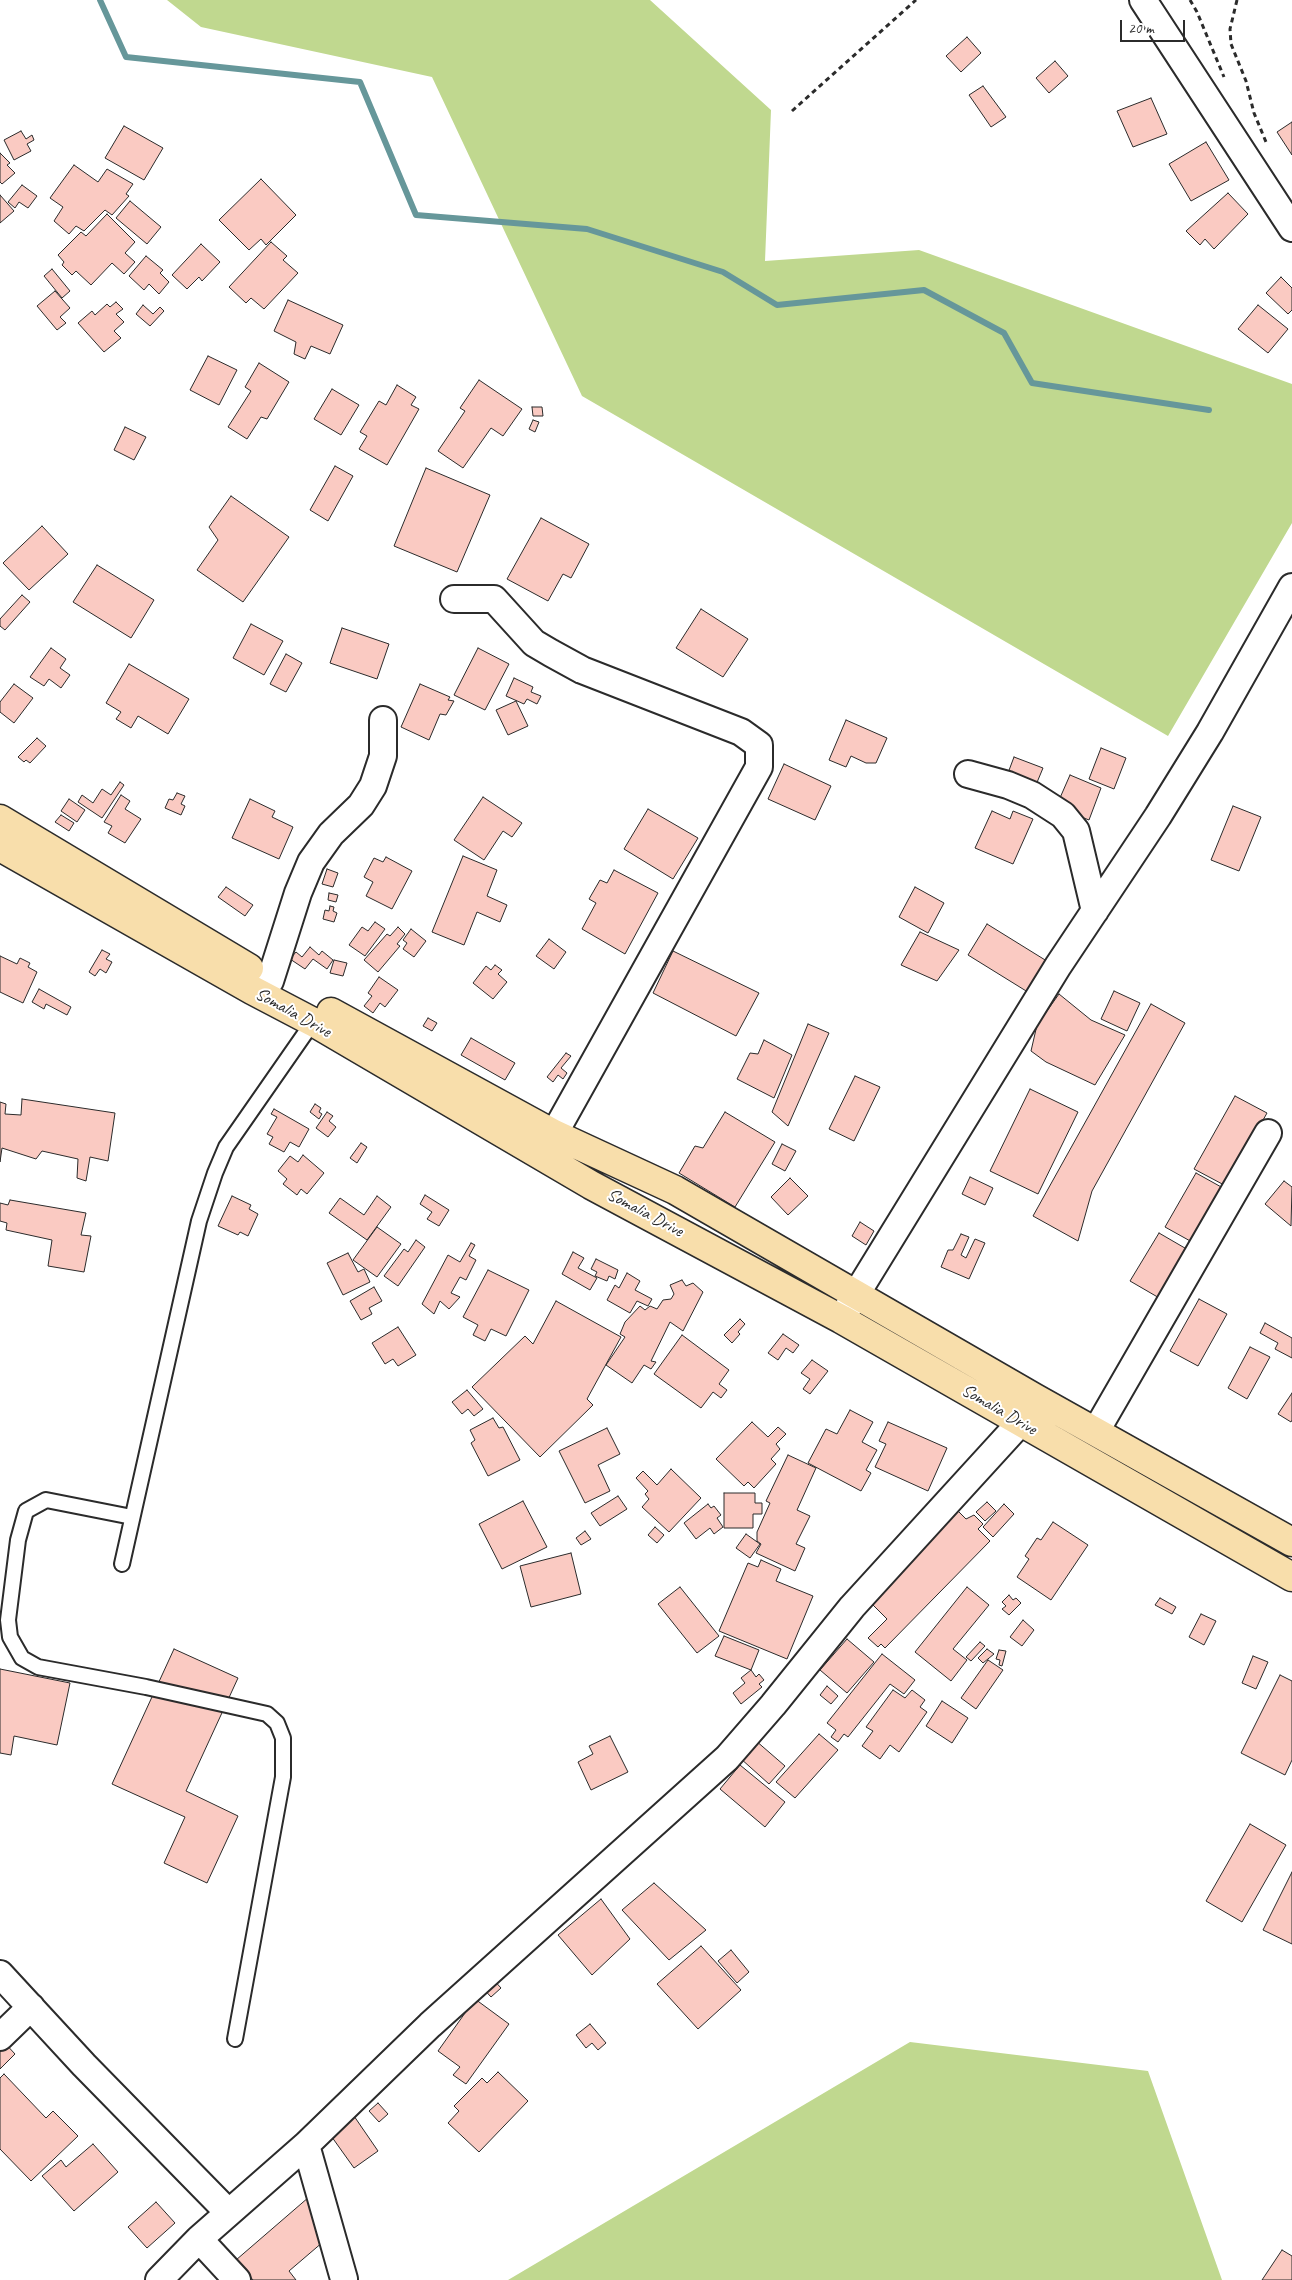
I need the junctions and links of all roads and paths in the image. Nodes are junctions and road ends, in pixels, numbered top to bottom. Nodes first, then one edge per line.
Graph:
1 (916, 0) edge
2 (1143, 0) edge
3 (1237, 0) edge
4 (1246, 81) dead end
5 (792, 111) dead end
6 (1292, 228) edge
7 (1292, 587) edge
8 (454, 599) dead end
9 (383, 720) dead end
10 (968, 774) dead end
11 (0, 819) edge
12 (0, 847) edge
13 (1095, 911) junction
14 (270, 981) junction
15 (313, 1022) junction
16 (1268, 1133) dead end
17 (554, 1134) junction
18 (855, 1295) junction
19 (840, 1318) junction
20 (1020, 1423) junction
21 (1096, 1431) junction
22 (132, 1517) junction
23 (1292, 1542) edge
24 (122, 1564) dead end
25 (1292, 1577) edge
26 (0, 1974) edge
27 (31, 2007) junction
28 (0, 2037) edge
29 (235, 2039) dead end
30 (306, 2145) junction
31 (228, 2212) junction
32 (198, 2239) junction
33 (344, 2279) edge
34 (159, 2280) edge
35 (237, 2280) edge

1 - 5 path
2 - 6 street
3 - 4 path
7 - 13 street
8 - 17 street
9 - 14 street
10 - 13 street
11 - 14 main road, Somalia Drive
12 - 15 main road, Somalia Drive
13 - 18 street
14 - 17 main road, Somalia Drive
15 - 19 main road, Somalia Drive
15 - 22 lane
16 - 21 street
17 - 18 main road, Somalia Drive
18 - 19 street
18 - 21 main road, Somalia Drive
19 - 20 main road, Somalia Drive
20 - 25 main road, Somalia Drive
20 - 30 street
21 - 23 main road, Somalia Drive
22 - 24 lane
22 - 29 lane
26 - 27 street
27 - 28 street
27 - 31 street
30 - 31 street
30 - 33 street
31 - 32 street
32 - 34 street
32 - 35 street

